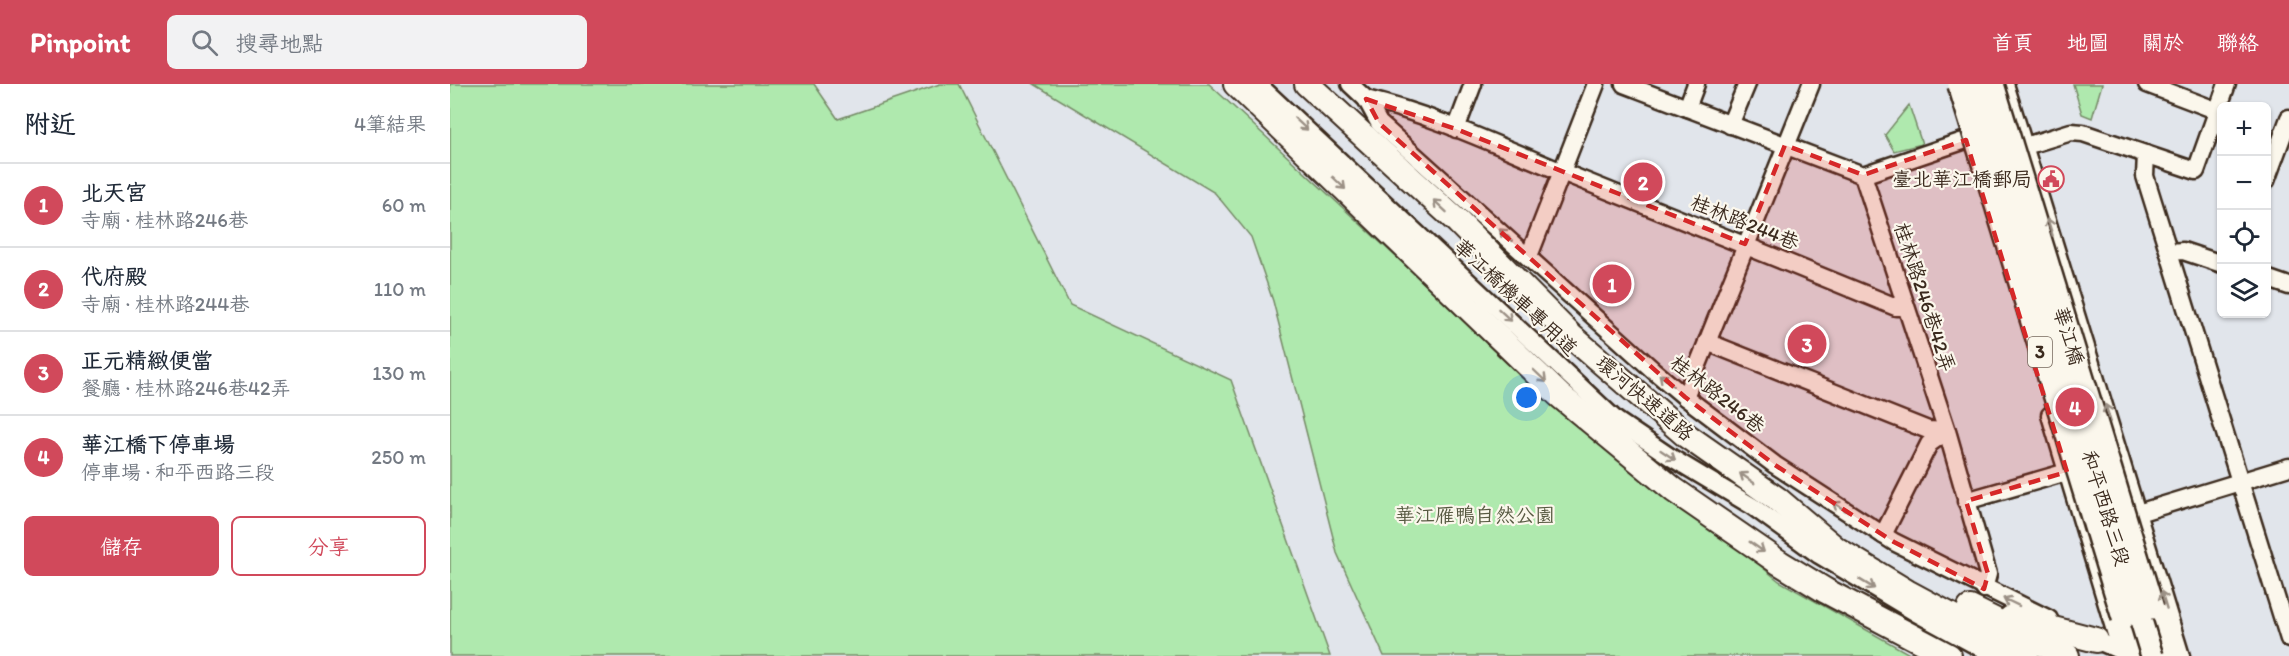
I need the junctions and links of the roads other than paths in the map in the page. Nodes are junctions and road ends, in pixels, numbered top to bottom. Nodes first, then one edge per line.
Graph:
1 (1236, 84) edge
2 (1258, 84) edge
3 (1307, 84) edge
4 (1350, 84) edge
5 (1473, 84) edge
6 (1596, 84) edge
7 (1624, 84) edge
8 (1696, 84) edge
9 (1747, 84) edge
10 (1811, 84) edge
11 (1949, 84) edge
12 (1959, 84) edge
13 (1975, 84) edge
14 (1993, 84) edge
15 (2005, 84) edge
16 (2147, 84) edge
17 (2227, 84) edge
18 (1646, 88) edge
19 (1366, 99) junction
20 (2221, 102) edge
21 (1687, 108) junction
22 (2217, 111) edge
23 (2217, 114) edge
24 (2289, 118) edge
25 (1730, 124) junction
26 (1456, 129) junction
27 (1966, 140) junction
28 (1785, 145) junction
29 (2025, 146) junction
30 (2146, 154) junction
31 (2271, 167) edge
32 (1561, 172) junction
33 (1863, 175) junction
34 (1745, 244) junction
35 (2170, 252) junction
36 (1529, 256) junction
37 (2217, 262) edge
38 (2271, 280) edge
39 (2289, 286) edge
40 (1905, 307) junction
41 (1707, 342) junction
42 (1685, 397) junction
43 (1947, 431) junction
44 (2289, 467) edge
45 (2067, 472) junction
46 (2240, 482) junction
47 (1777, 499) junction
48 (1966, 501) junction
49 (2134, 517) junction
50 (1883, 535) junction
51 (1984, 588) junction
52 (1966, 606) junction
53 (2289, 639) edge
54 (2096, 640) junction
55 (1942, 654) edge
56 (2130, 654) edge
57 (1995, 656) edge
58 (2026, 656) edge
59 (2067, 656) edge
60 (2152, 656) edge
61 (2167, 656) edge
62 (2181, 656) edge

1 -> 55 highway
2 -> 57 street, 華江橋機車專用道
47 -> 3 highway, 環河快速道路
4 - 19 street, 桂林路246巷
5 - 26 street
6 - 32 street
7 - 18 street
8 - 21 street
9 - 25 street
10 - 28 street
11 - 27 street, 和平西路三段
12 - 56 main road, 華江橋 / 3, bridge
13 - 60 main road, 和平西路三段 / 3, bridge
14 - 61 main road, 華江橋 / 3, bridge
15 - 29 street, 和平西路三段
16 - 22 street
17 - 20 street
18 - 21 street
19 - 26 street, 桂林路244巷
36 -> 19 street, 桂林路246巷
21 - 25 street
23 - 30 street
24 - 31 street
25 - 28 street
26 - 32 street, 桂林路244巷
27 - 33 street
27 - 45 street, 和平西路三段
28 - 33 street
28 - 34 street
29 - 30 street
49 -> 29 street, 和平西路三段
30 - 35 street
32 - 34 street, 桂林路244巷
32 - 36 street
33 - 40 street, 桂林路246巷42弄
34 - 40 street, 桂林路244巷
34 - 41 street
35 - 37 street
35 - 46 street
42 -> 36 street, 桂林路246巷
38 - 39 street
40 - 43 street, 桂林路246巷42弄
41 - 42 street
41 - 43 street
50 -> 42 street, 桂林路246巷
43 - 48 street, 桂林路246巷42弄
43 - 50 street
44 - 46 street
45 - 48 street
45 - 56 street, 和平西路三段
46 - 49 street
46 - 53 street
47 - 52 highway
47 - 58 highway, 環河快速道路
48 - 51 street, 桂林路246巷42弄
62 -> 49 street, 和平西路三段
50 - 51 street, 桂林路246巷
54 -> 51 street, 桂林路246巷
52 - 54 highway
52 - 59 highway
54 - 56 street, 桂林路246巷

